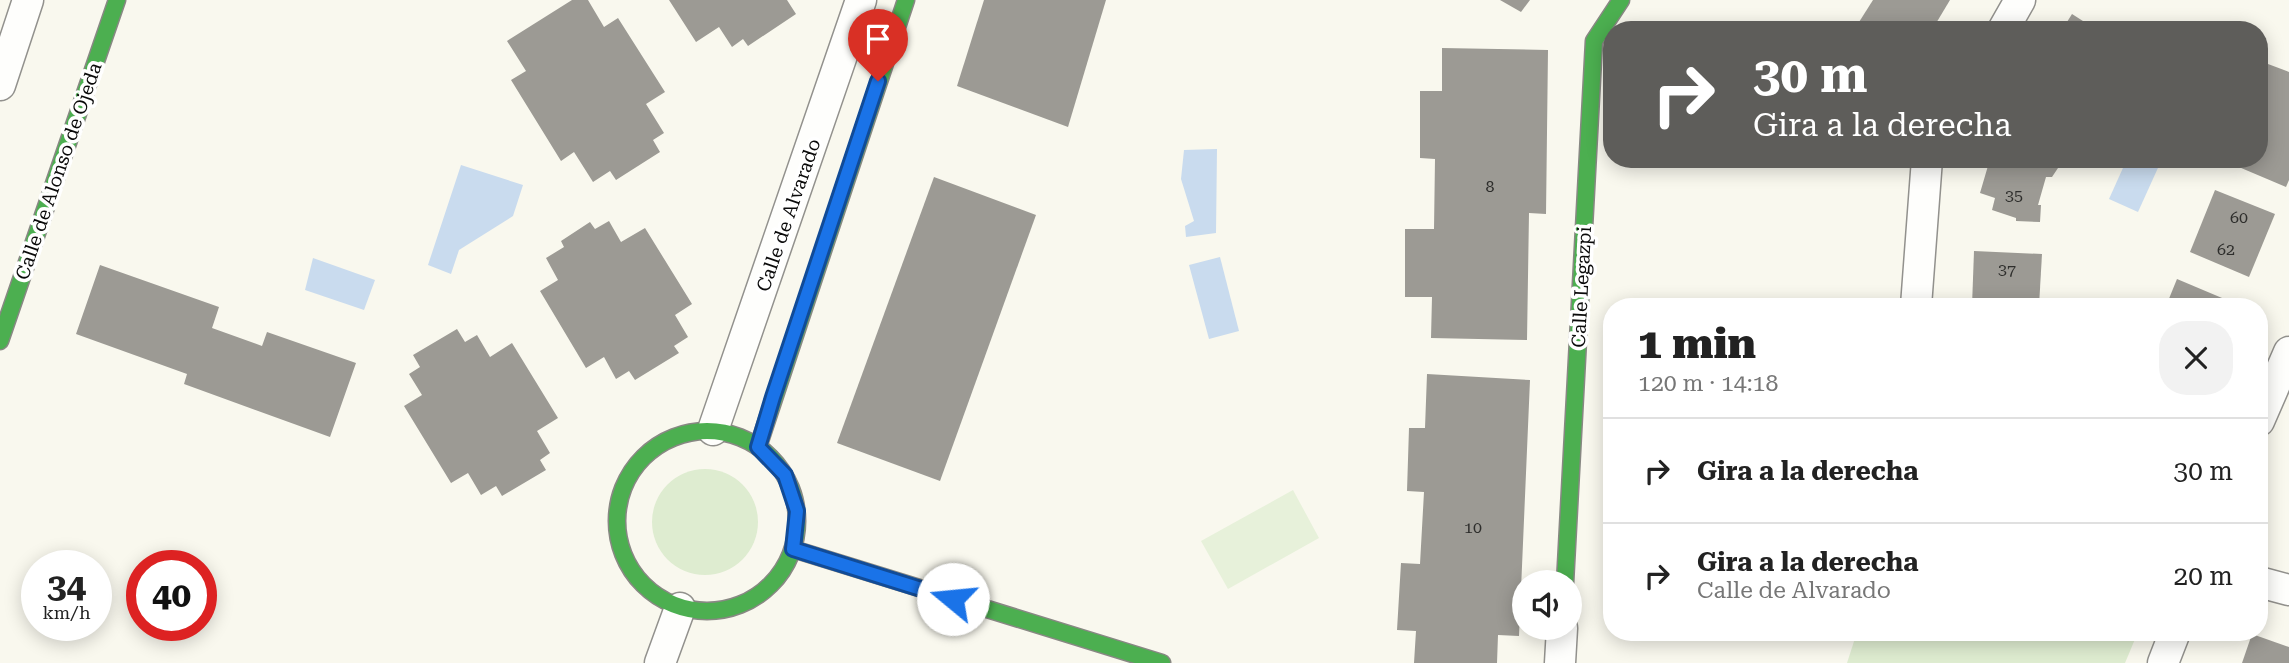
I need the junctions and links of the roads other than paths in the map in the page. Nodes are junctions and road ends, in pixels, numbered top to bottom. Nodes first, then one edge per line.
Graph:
1 (28, 0) edge
2 (117, 0) edge
3 (861, 0) edge
4 (906, 0) edge
5 (1621, 0) edge
6 (2020, 0) edge
7 (1607, 21) edge
8 (2008, 21) edge
9 (1603, 27) edge
10 (0, 85) edge
11 (1926, 168) edge
12 (1917, 298) edge
13 (0, 341) edge
14 (2289, 352) edge
15 (2268, 400) edge
16 (713, 430) junction
17 (758, 447) junction
18 (793, 549) junction
19 (1566, 570) edge
20 (2268, 584) edge
21 (2289, 590) edge
22 (680, 608) junction
23 (1561, 640) edge
24 (2172, 641) edge
25 (660, 663) edge
26 (1162, 663) edge
27 (1560, 663) edge
28 (2163, 663) edge

1 - 10 street
2 - 13 street, Calle de Alonso de Ojeda
3 - 16 street, Calle de Alvarado
4 - 17 street
5 - 7 street, Calle Legazpi
6 - 8 street
9 - 19 street, Calle Legazpi
11 - 12 street
14 - 15 street
16 - 17 street
16 - 22 street
17 - 18 street
18 - 22 street
18 - 26 street
20 - 21 street
22 - 25 street
23 - 27 street
24 - 28 street

